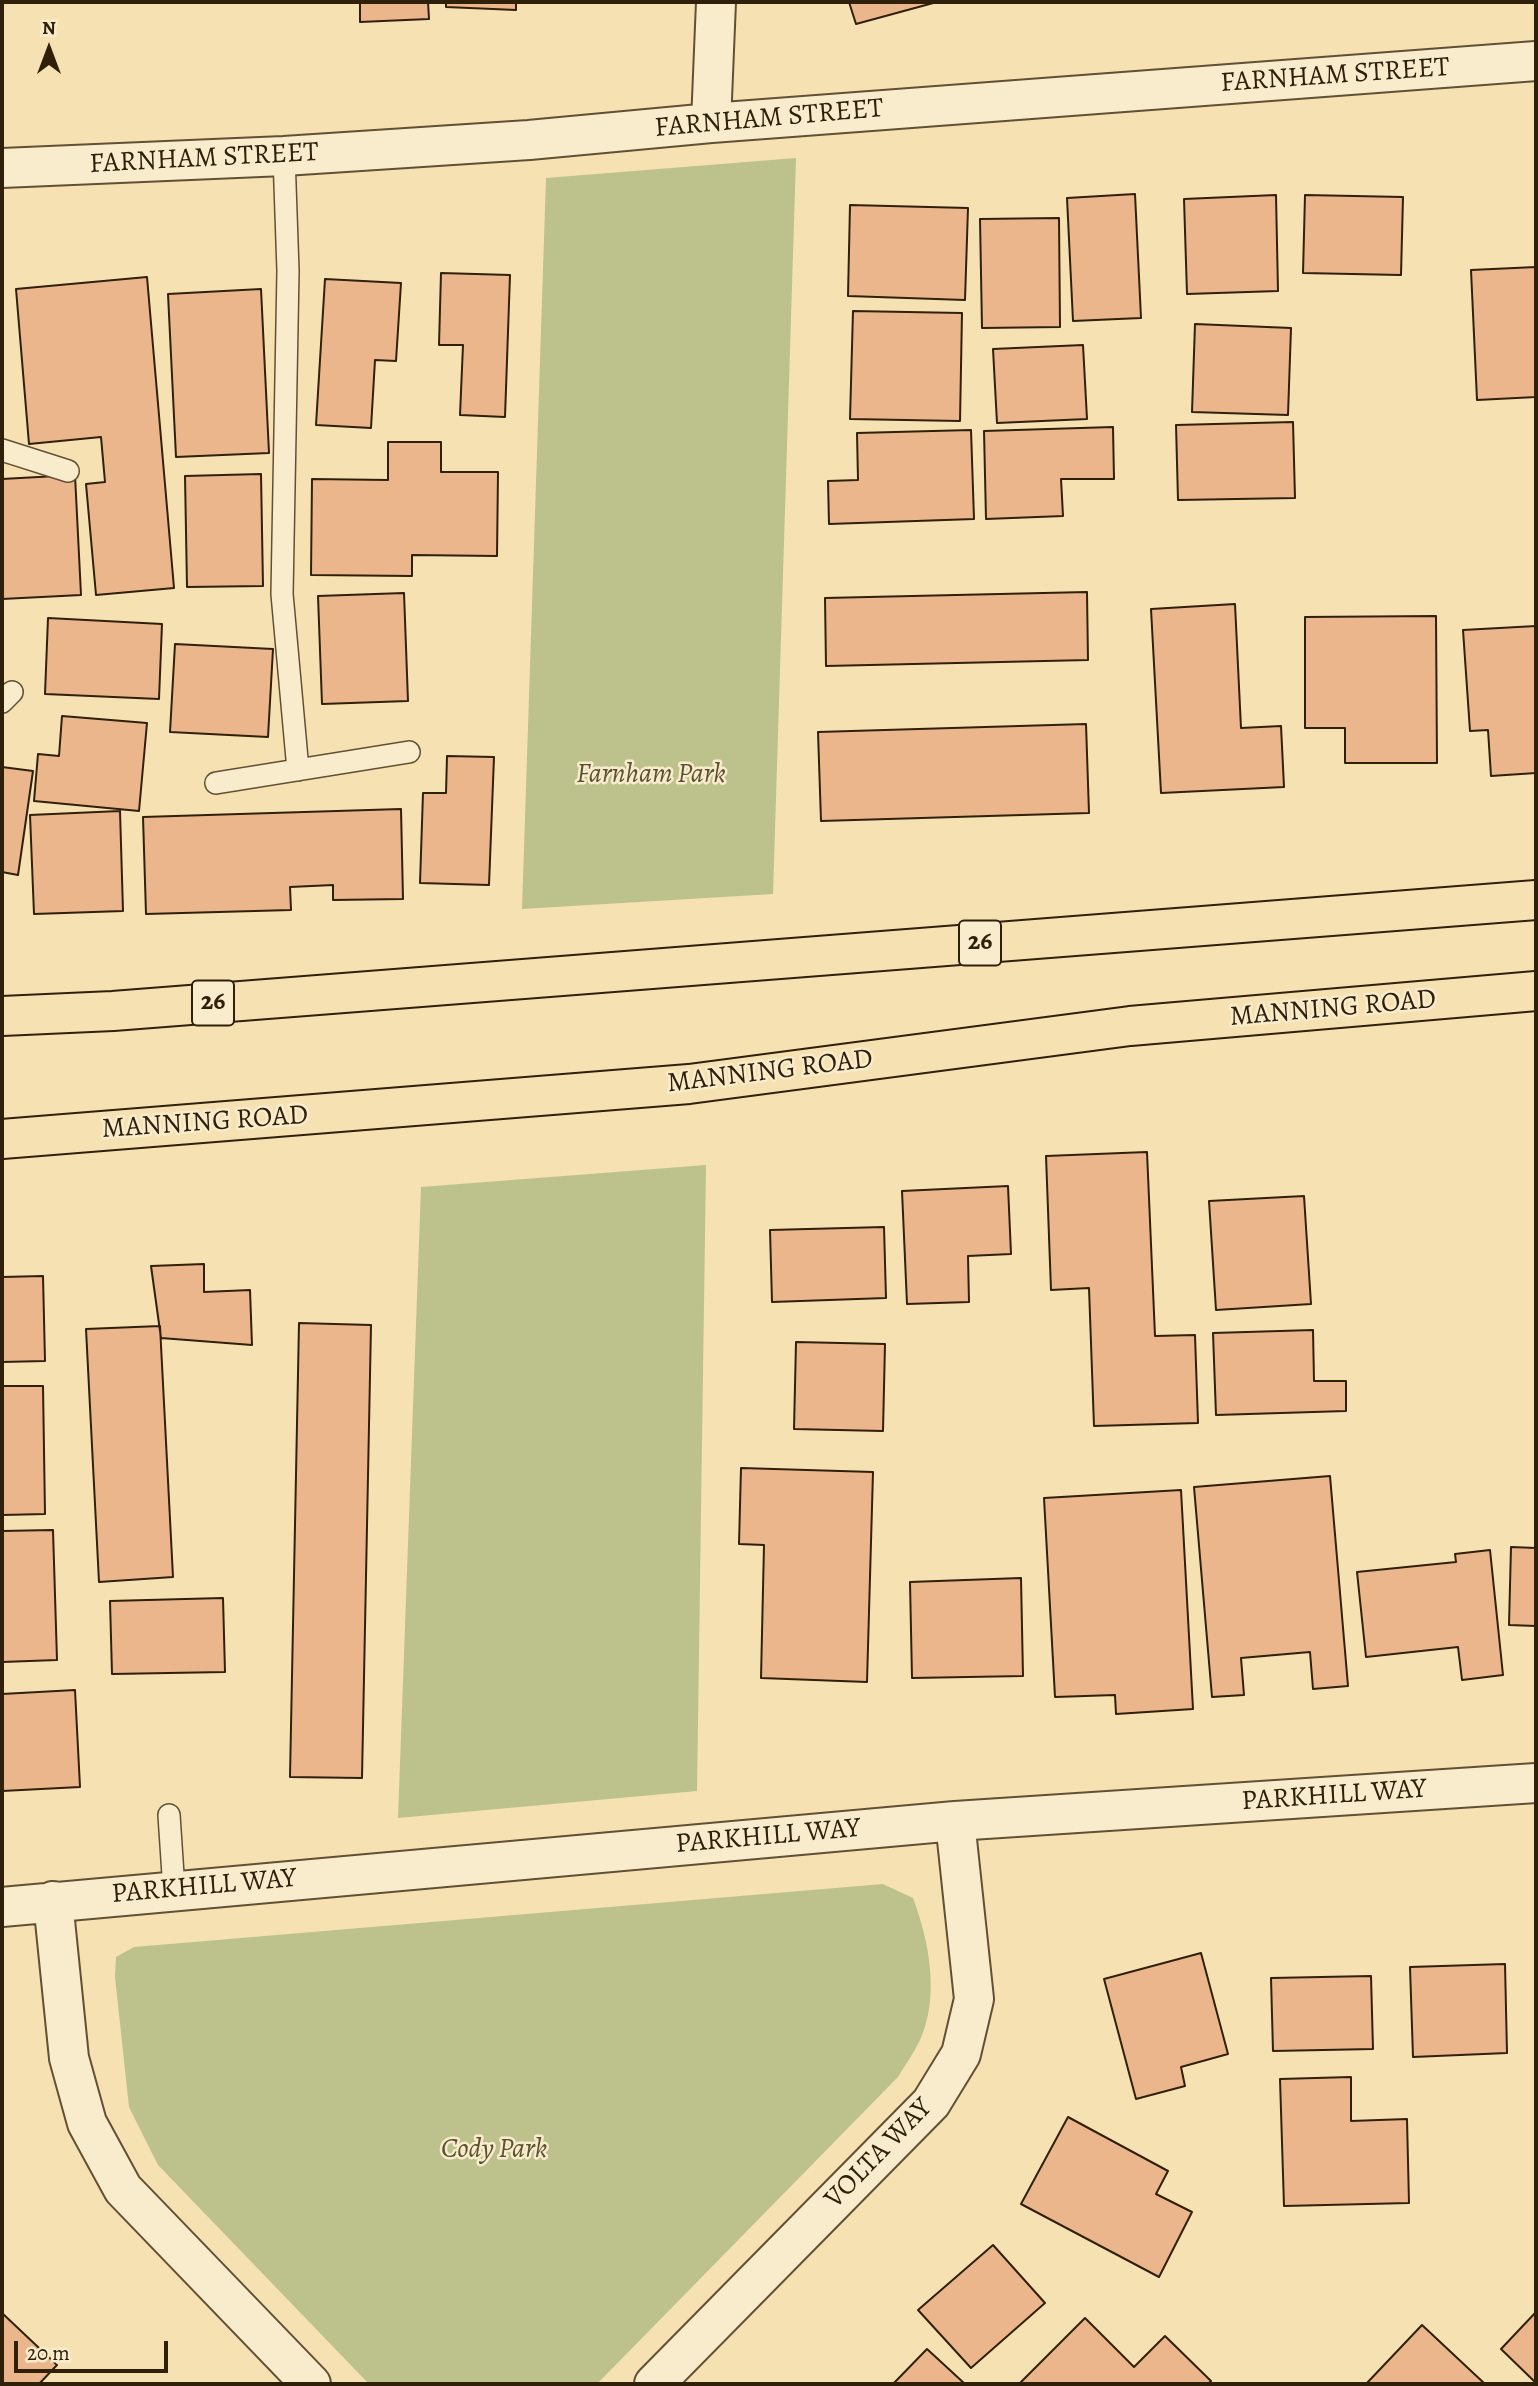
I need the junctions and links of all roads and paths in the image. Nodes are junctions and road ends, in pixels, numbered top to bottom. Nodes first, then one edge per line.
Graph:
1 (716, 2) edge
2 (1536, 61) edge
3 (711, 122) junction
4 (284, 156) junction
5 (2, 168) edge
6 (2, 450) edge
7 (68, 471) dead end
8 (409, 752) dead end
9 (298, 770) junction
10 (216, 783) dead end
11 (1536, 900) edge
12 (1536, 991) edge
13 (2, 1016) edge
14 (2, 1139) edge
15 (1536, 1783) edge
16 (169, 1815) dead end
17 (956, 1821) junction
18 (174, 1890) junction
19 (53, 1901) junction
20 (2, 1907) edge
21 (311, 2384) edge
22 (654, 2384) edge

1 - 3 street
2 - 3 street, FARNHAM STREET
3 - 4 street, FARNHAM STREET
4 - 5 street, FARNHAM STREET
4 - 9 lane
6 - 7 lane
8 - 9 lane
9 - 10 lane
11 - 13 main road, 26
12 - 14 main road, MANNING ROAD
15 - 17 street, PARKHILL WAY
16 - 18 lane
17 - 18 street, PARKHILL WAY
17 - 22 street, VOLTA WAY
18 - 19 street, PARKHILL WAY
19 - 20 street, PARKHILL WAY
19 - 21 street

